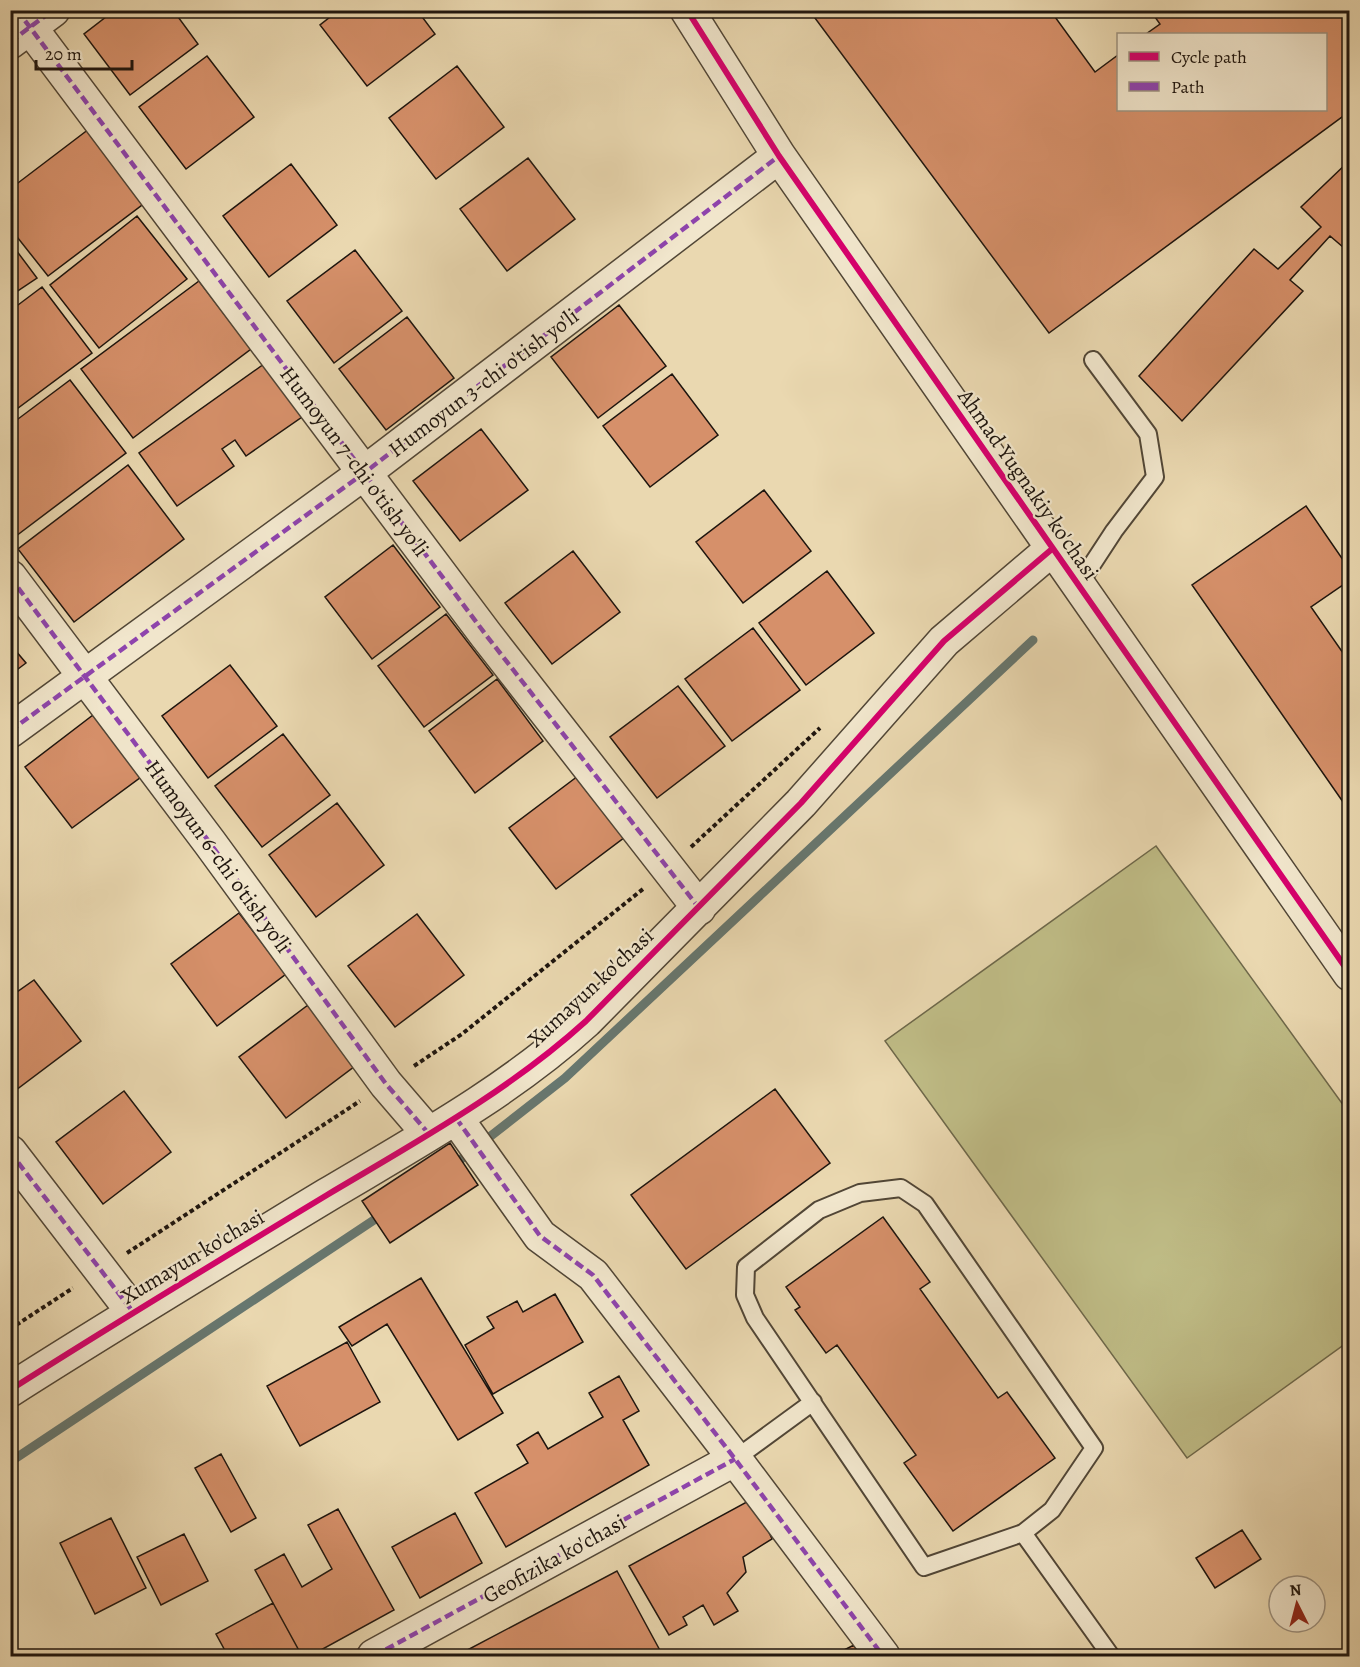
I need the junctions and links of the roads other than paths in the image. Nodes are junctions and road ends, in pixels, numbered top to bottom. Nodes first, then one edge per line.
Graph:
1 (687, 10) edge
2 (28, 22) edge
3 (779, 156) junction
4 (1093, 360) dead end
5 (364, 473) junction
6 (1052, 549) junction
7 (10, 577) edge
8 (1078, 586) junction
9 (85, 676) junction
10 (10, 731) edge
11 (699, 908) junction
12 (1350, 974) edge
13 (456, 1118) junction
14 (429, 1134) junction
15 (10, 1152) edge
16 (133, 1312) junction
17 (10, 1390) edge
18 (813, 1402) junction
19 (735, 1459) junction
20 (1023, 1533) junction
21 (374, 1656) edge
22 (884, 1656) edge
23 (1111, 1656) edge

1 - 3 street, Ahmad Yugnakiy ko'chasi
2 - 5 street, Humoyun 7-chi o'tish yo'li
3 - 5 street, Humoyun 3-chi o'tish yo'li
3 - 6 street, Ahmad Yugnakiy ko'chasi
4 - 8 lane
5 - 9 street, Humoyun 3-chi o'tish yo'li
5 - 11 street, Humoyun 7-chi o'tish yo'li
6 - 8 street, Ahmad Yugnakiy ko'chasi
6 - 11 street, Xumayun ko'chasi
7 - 9 street, Humoyun 6-chi o'tish yo'li
8 - 12 street, Ahmad Yugnakiy ko'chasi
9 - 10 street, Humoyun 3-chi o'tish yo'li
9 - 14 street, Humoyun 6-chi o'tish yo'li
11 - 13 street, Xumayun ko'chasi
13 - 14 street, Xumayun ko'chasi
13 - 19 street
14 - 16 street, Xumayun ko'chasi
15 - 16 street
16 - 17 street, Xumayun ko'chasi
18 - 19 lane
18 - 20 lane
18 - 20 lane
19 - 21 street, Geofizika ko'chasi
19 - 22 street
20 - 23 lane

